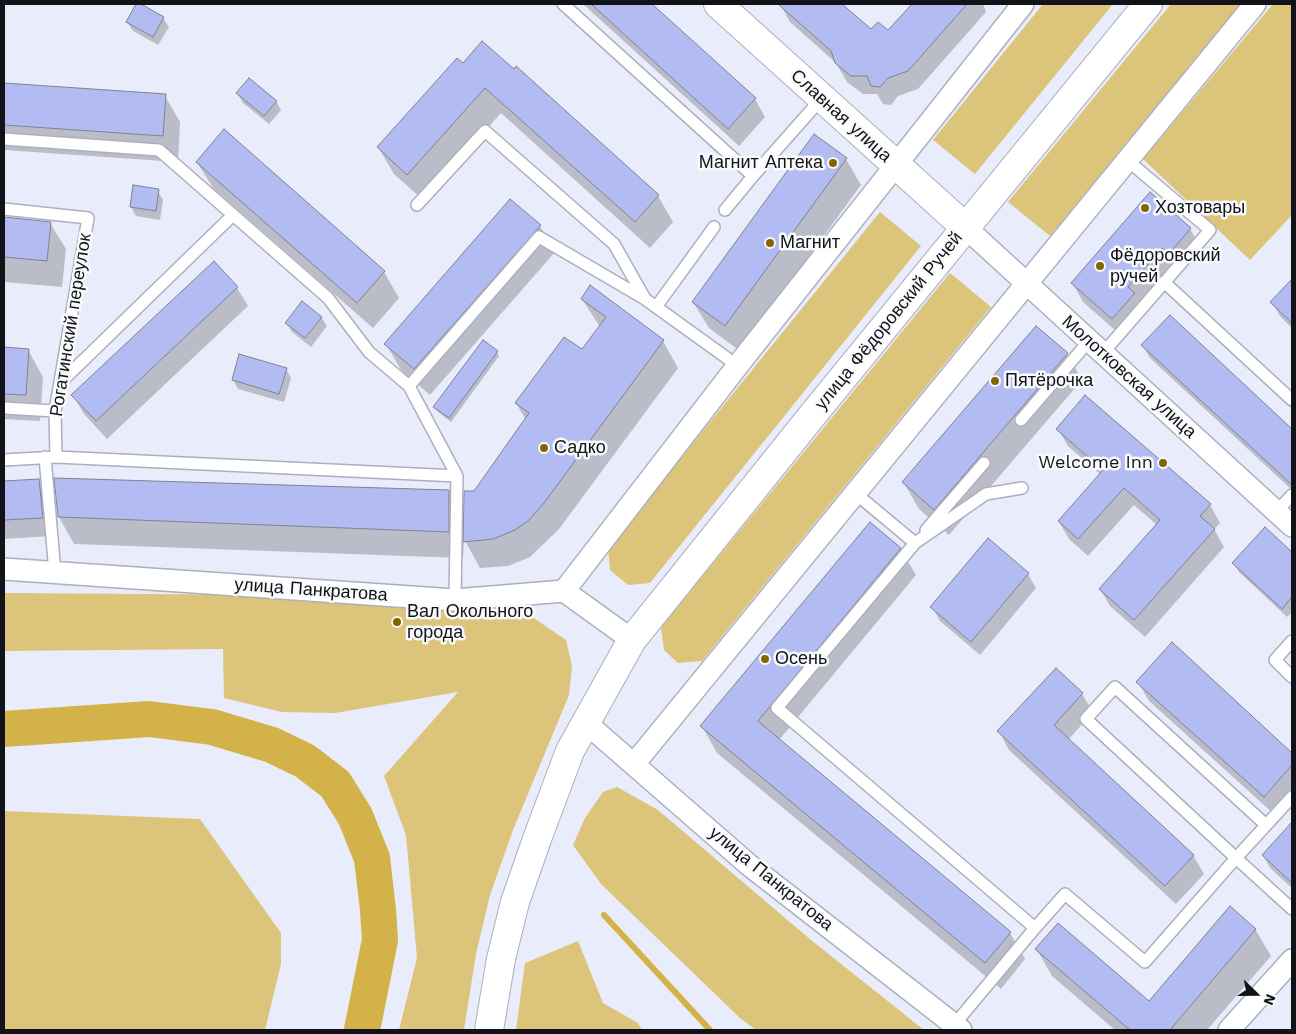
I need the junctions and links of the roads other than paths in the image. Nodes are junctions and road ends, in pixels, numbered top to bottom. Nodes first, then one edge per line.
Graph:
1 (563, 4) edge
2 (718, 4) edge
3 (1023, 4) edge
4 (1148, 4) edge
5 (1255, 4) edge
6 (822, 98) junction
7 (4, 139) edge
8 (1127, 160) junction
9 (896, 165) junction
10 (753, 176) junction
11 (417, 205) dead end
12 (4, 209) edge
13 (725, 210) dead end
14 (233, 215) junction
15 (714, 227) dead end
16 (965, 227) junction
17 (1164, 282) junction
18 (1026, 283) junction
19 (645, 299) junction
20 (656, 307) junction
21 (1096, 347) junction
22 (738, 366) junction
23 (60, 383) junction
24 (409, 386) junction
25 (1292, 400) edge
26 (4, 408) edge
27 (55, 411) junction
28 (1021, 420) dead end
29 (50, 457) junction
30 (4, 460) edge
31 (984, 463) dead end
32 (457, 476) junction
33 (1022, 488) dead end
34 (855, 493) junction
35 (1292, 494) edge
36 (1276, 512) junction
37 (1292, 526) edge
38 (915, 543) junction
39 (4, 569) edge
40 (55, 573) junction
41 (564, 591) junction
42 (455, 600) junction
43 (632, 640) junction
44 (1292, 641) edge
45 (1292, 677) edge
46 (585, 722) junction
47 (634, 764) junction
48 (1292, 797) edge
49 (1266, 825) junction
50 (1236, 858) junction
51 (1292, 909) edge
52 (1035, 928) junction
53 (1292, 960) edge
54 (957, 1027) edge
55 (489, 1030) edge
56 (1229, 1030) edge

1 - 10 lane
2 - 6 main road, Славная улица
3 - 9 street
4 - 16 main road, улица Фёдоровский Ручей
5 - 8 street
6 - 9 main road, Славная улица
6 - 10 lane
7 - 14 lane
8 - 17 lane
8 - 18 street
9 - 16 main road, Славная улица
9 - 22 street
10 - 13 lane
11 - 19 lane
12 - 23 lane, Рогатинский переулок
14 - 23 lane
14 - 24 lane
15 - 20 lane
16 - 18 street, Молотковская улица
16 - 43 main road, улица Фёдоровский Ручей
17 - 21 lane
17 - 25 lane
18 - 21 street, Молотковская улица
18 - 34 street
19 - 20 lane
19 - 24 lane
20 - 22 lane
21 - 28 lane
21 - 36 street, Молотковская улица
22 - 41 street
23 - 27 lane, Рогатинский переулок
24 - 32 lane
26 - 27 lane
27 - 29 lane, Рогатинский переулок
29 - 30 lane
29 - 32 lane
29 - 40 lane, Рогатинский переулок
31 - 38 lane
32 - 42 lane
33 - 38 lane
34 - 38 lane
34 - 47 street
35 - 36 lane
36 - 37 street, Молотковская улица
38 - 52 lane
39 - 40 street, улица Панкратова
40 - 42 street, улица Панкратова
41 - 42 street, улица Панкратова
41 - 43 street
43 - 46 main road, улица Фёдоровский Ручей
44 - 45 lane
46 - 47 street, улица Панкратова
46 - 55 main road, улица Фёдоровский Ручей
47 - 54 street, улица Панкратова
48 - 49 lane
49 - 50 lane
49 - 50 lane
50 - 51 lane
50 - 52 lane
52 - 54 lane
53 - 56 street

